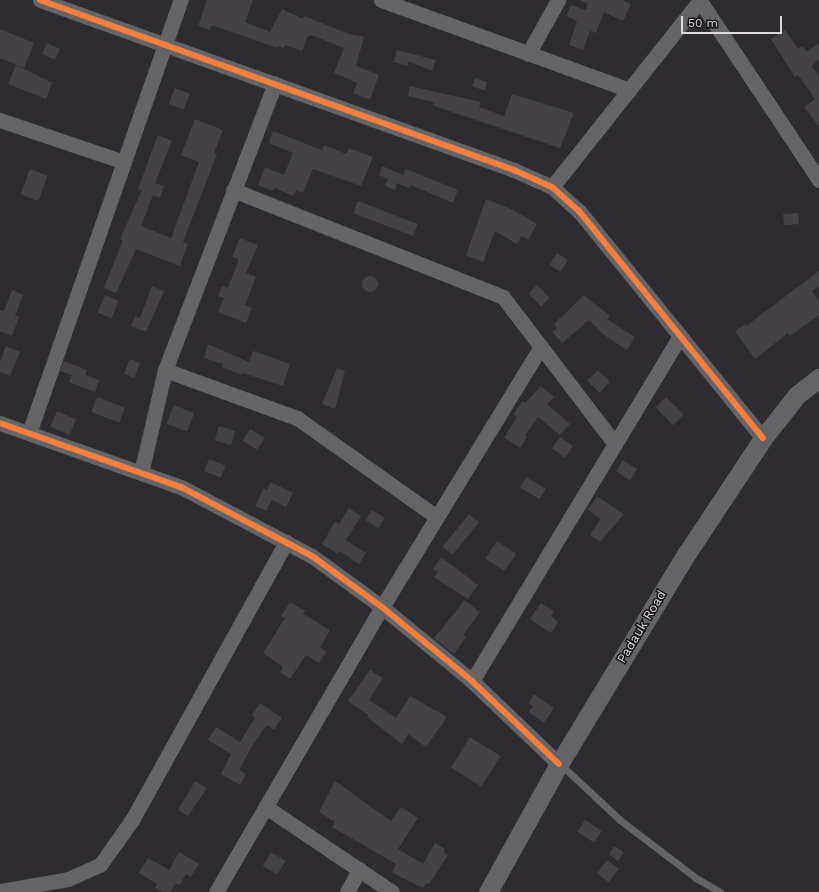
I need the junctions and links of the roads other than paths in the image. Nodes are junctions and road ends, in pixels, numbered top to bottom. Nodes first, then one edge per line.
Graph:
1 (40, 0) edge
2 (181, 0) edge
3 (381, 0) edge
4 (558, 0) edge
5 (700, 0) edge
6 (166, 44) junction
7 (528, 54) junction
8 (275, 83) junction
9 (629, 90) junction
10 (0, 120) edge
11 (124, 162) junction
12 (819, 180) edge
13 (552, 187) junction
14 (233, 190) junction
15 (680, 336) junction
16 (541, 347) junction
17 (165, 370) junction
18 (819, 378) edge
19 (0, 423) edge
20 (29, 433) junction
21 (763, 438) junction
22 (615, 444) junction
23 (141, 473) junction
24 (437, 517) junction
25 (286, 542) junction
26 (382, 607) junction
27 (472, 681) junction
28 (559, 764) junction
29 (266, 807) junction
30 (360, 869) junction
31 (0, 891) edge
32 (216, 892) edge
33 (347, 892) edge
34 (392, 892) edge
35 (488, 892) edge
36 (720, 892) edge

1 - 6 street
2 - 6 street
3 - 7 street
4 - 7 street
5 - 9 street
5 - 12 street
6 - 8 street
6 - 11 street
7 - 9 street
8 - 13 street
8 - 14 street
9 - 13 street
10 - 11 street
11 - 20 street
13 - 15 street
14 - 16 street
14 - 17 street
15 - 21 street
15 - 22 street
16 - 22 street
16 - 24 street
17 - 23 street
17 - 24 street
18 - 21 street, Padauk Road
19 - 20 street
20 - 23 street
21 - 28 street, Padauk Road
22 - 27 street
23 - 25 street
24 - 26 street
25 - 26 street
25 - 31 street
26 - 27 street
26 - 29 street
27 - 28 street
28 - 35 street, Padauk Road
28 - 36 lane
29 - 30 street
29 - 32 street
30 - 33 street
30 - 34 street

